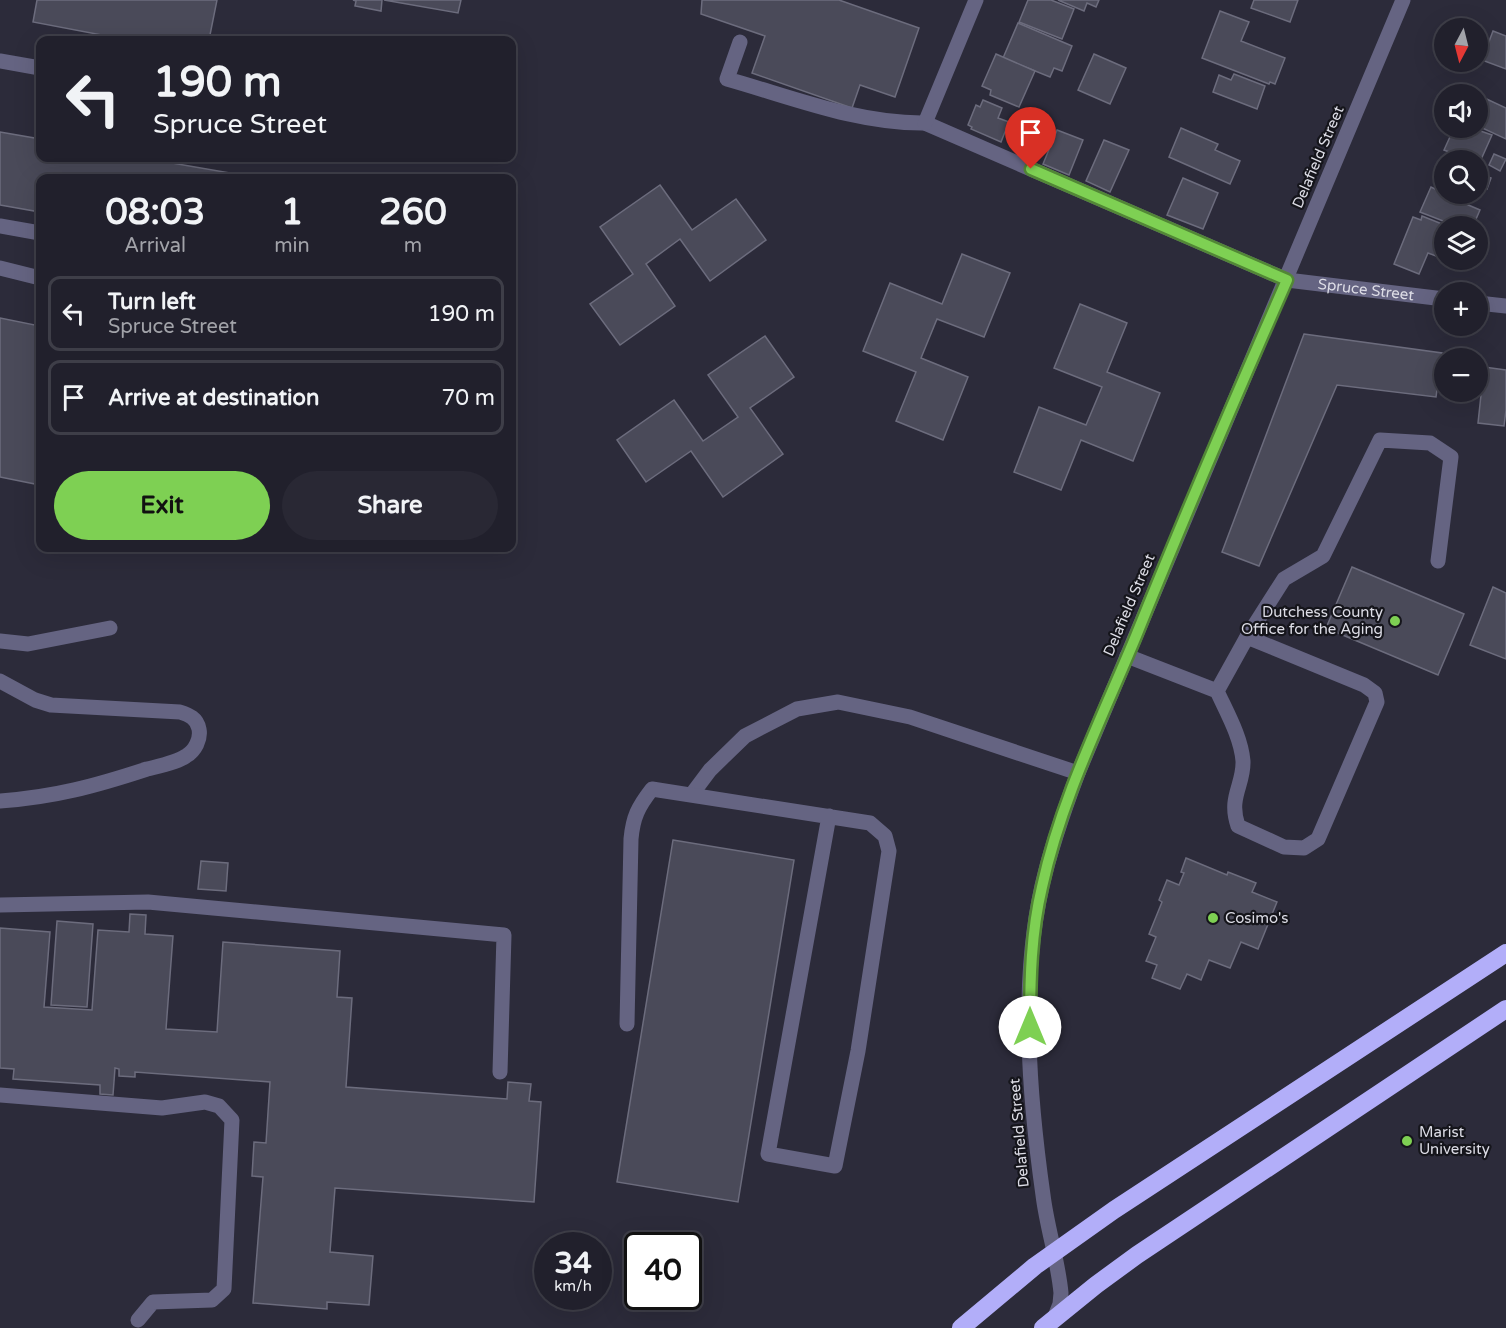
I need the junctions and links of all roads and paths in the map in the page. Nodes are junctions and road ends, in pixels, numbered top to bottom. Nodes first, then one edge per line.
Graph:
1 (976, 0) edge
2 (1403, 0) edge
3 (740, 42) dead end
4 (0, 61) edge
5 (36, 67) edge
6 (925, 123) junction
7 (0, 226) edge
8 (36, 232) edge
9 (0, 268) edge
10 (36, 277) edge
11 (1287, 280) junction
12 (1434, 298) edge
13 (1488, 304) edge
14 (1506, 306) edge
15 (1438, 561) dead end
16 (110, 628) dead end
17 (1247, 637) junction
18 (0, 641) edge
19 (1127, 656) junction
20 (0, 681) edge
21 (1217, 691) junction
22 (1078, 773) junction
23 (692, 794) junction
24 (0, 801) edge
25 (829, 816) junction
26 (0, 905) edge
27 (1506, 953) edge
28 (1506, 1009) edge
29 (627, 1024) dead end
30 (500, 1072) dead end
31 (0, 1095) edge
32 (1053, 1253) junction
33 (138, 1320) dead end
34 (1048, 1324) edge
35 (961, 1328) edge

1 - 6 street
2 - 11 street, Delafield Street
3 - 6 street
4 - 5 street
6 - 11 street, Spruce Street
7 - 8 street
9 - 10 street
11 - 12 street, Spruce Street
11 - 19 street, Delafield Street
13 - 14 street
15 - 17 street
16 - 18 street
17 - 21 street
17 - 21 street
19 - 21 street
19 - 22 street, Delafield Street
20 - 24 street
22 - 23 street
22 - 32 street, Delafield Street
23 - 25 street
23 - 29 street
25 - 25 street
26 - 30 street
27 - 32 highway
28 - 34 highway
31 - 33 street
32 - 34 street, Delafield Street
32 - 35 highway

